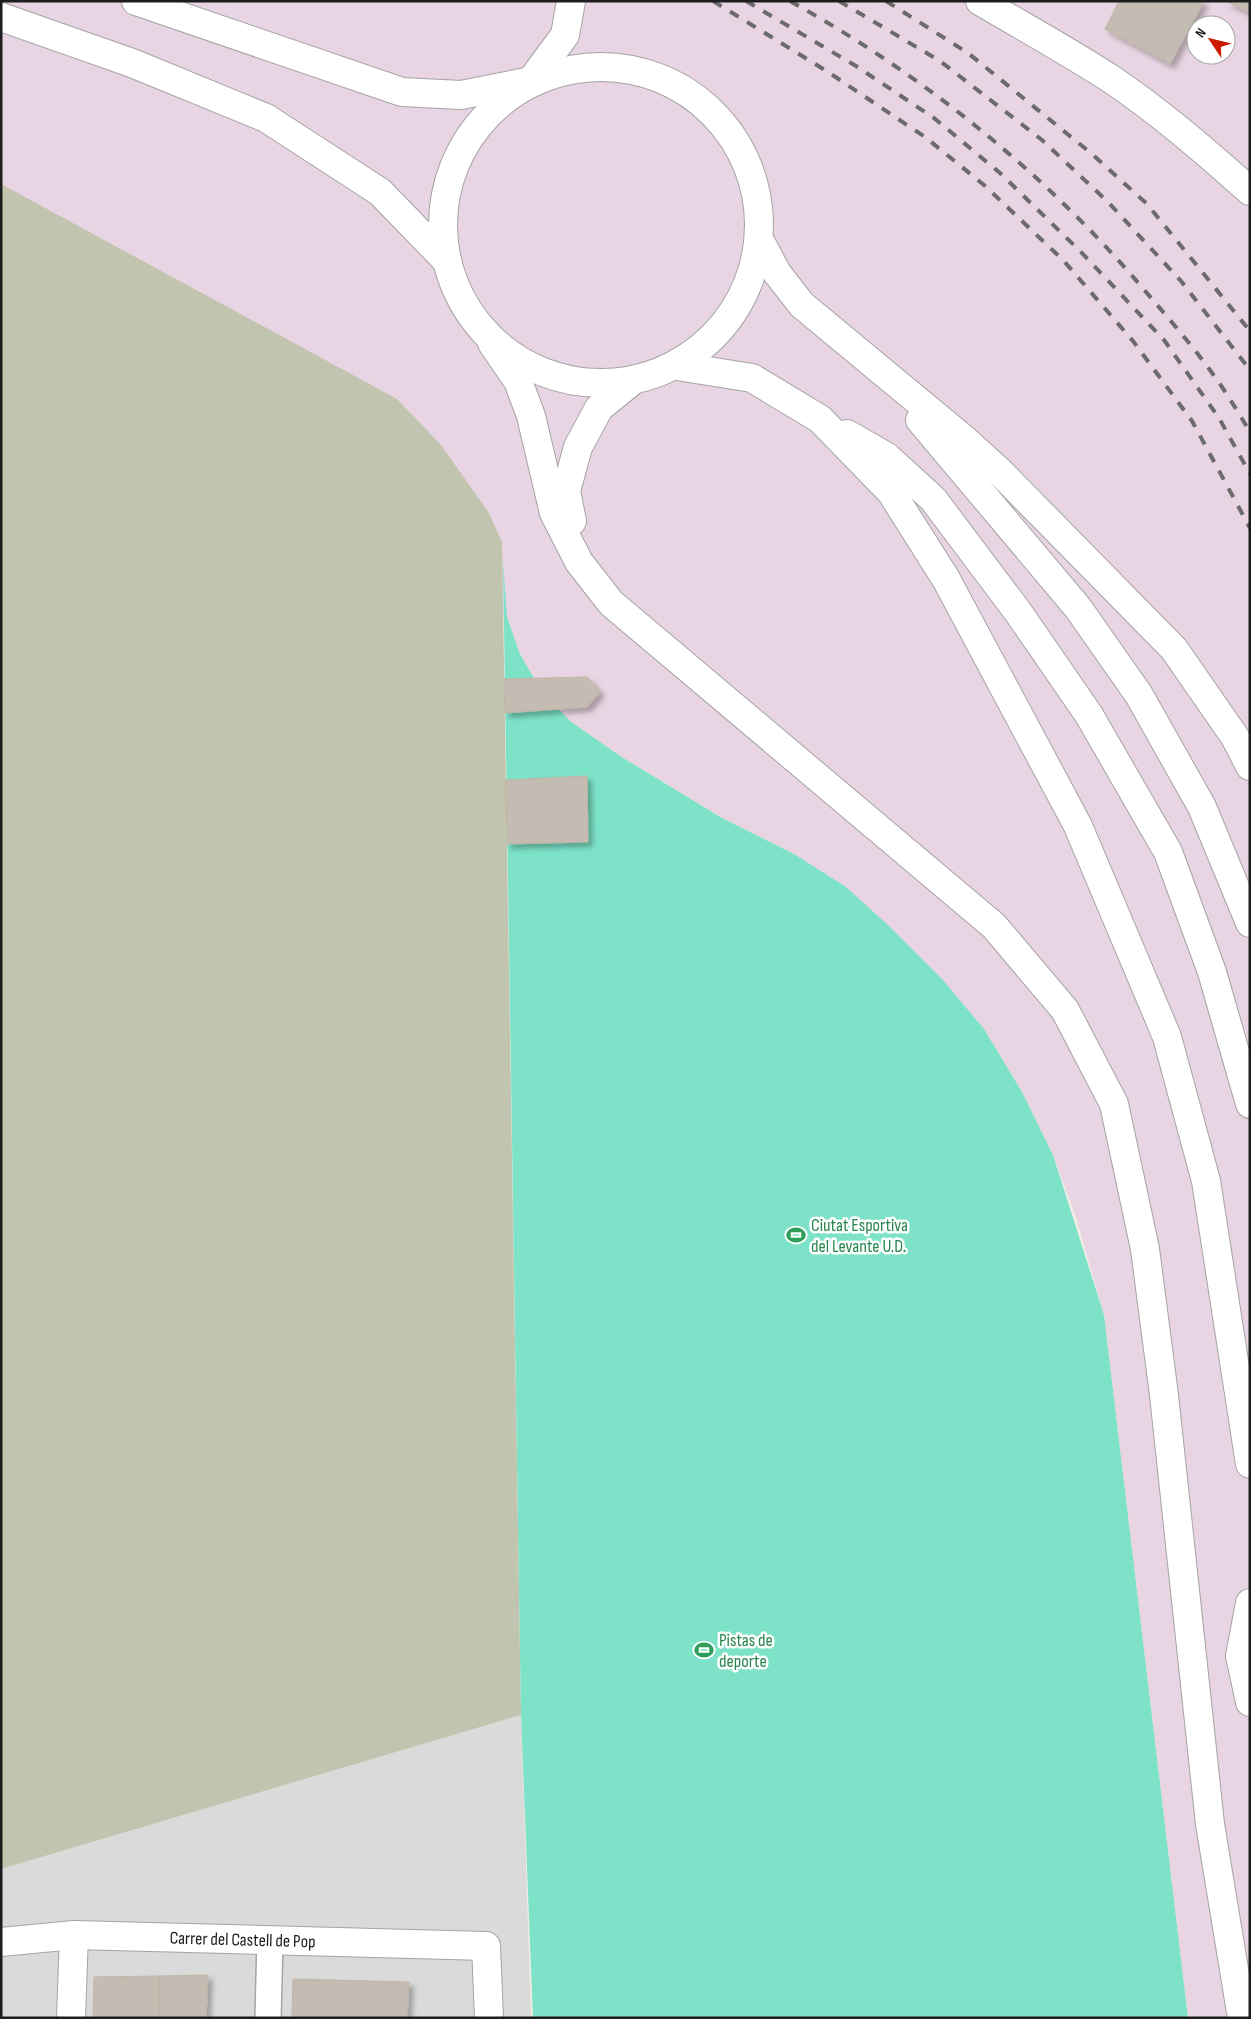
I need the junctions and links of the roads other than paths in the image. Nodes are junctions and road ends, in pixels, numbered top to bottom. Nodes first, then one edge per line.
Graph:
1 (136, 1) edge
2 (571, 1) edge
3 (980, 1) edge
4 (1, 17) edge
5 (531, 81) junction
6 (1250, 191) edge
7 (760, 241) junction
8 (444, 258) junction
9 (492, 343) junction
10 (870, 362) junction
11 (677, 366) junction
12 (630, 382) junction
13 (820, 418) junction
14 (580, 562) junction
15 (1250, 766) edge
16 (1250, 923) edge
17 (1250, 1104) edge
18 (1250, 1464) edge
19 (1249, 1601) edge
20 (1250, 1702) edge
21 (74, 1935) junction
22 (270, 1940) junction
23 (1, 1942) edge
24 (71, 2018) edge
25 (268, 2018) edge
26 (489, 2018) edge
27 (1242, 2018) edge

1 - 5 street
2 - 5 street
3 - 6 street
4 - 8 street
5 - 7 street
5 - 8 street
7 - 10 street
7 - 11 street
8 - 9 street
9 - 12 street
9 - 14 street
10 - 15 street
10 - 16 street
11 - 12 street
11 - 13 street
12 - 14 street
13 - 17 street
13 - 18 street
14 - 27 street
19 - 20 street
21 - 22 street, Carrer del Castell de Pop
21 - 23 street, Carrer del Castell de Pop
21 - 24 street
22 - 25 street
22 - 26 street, Carrer del Castell de Pop

